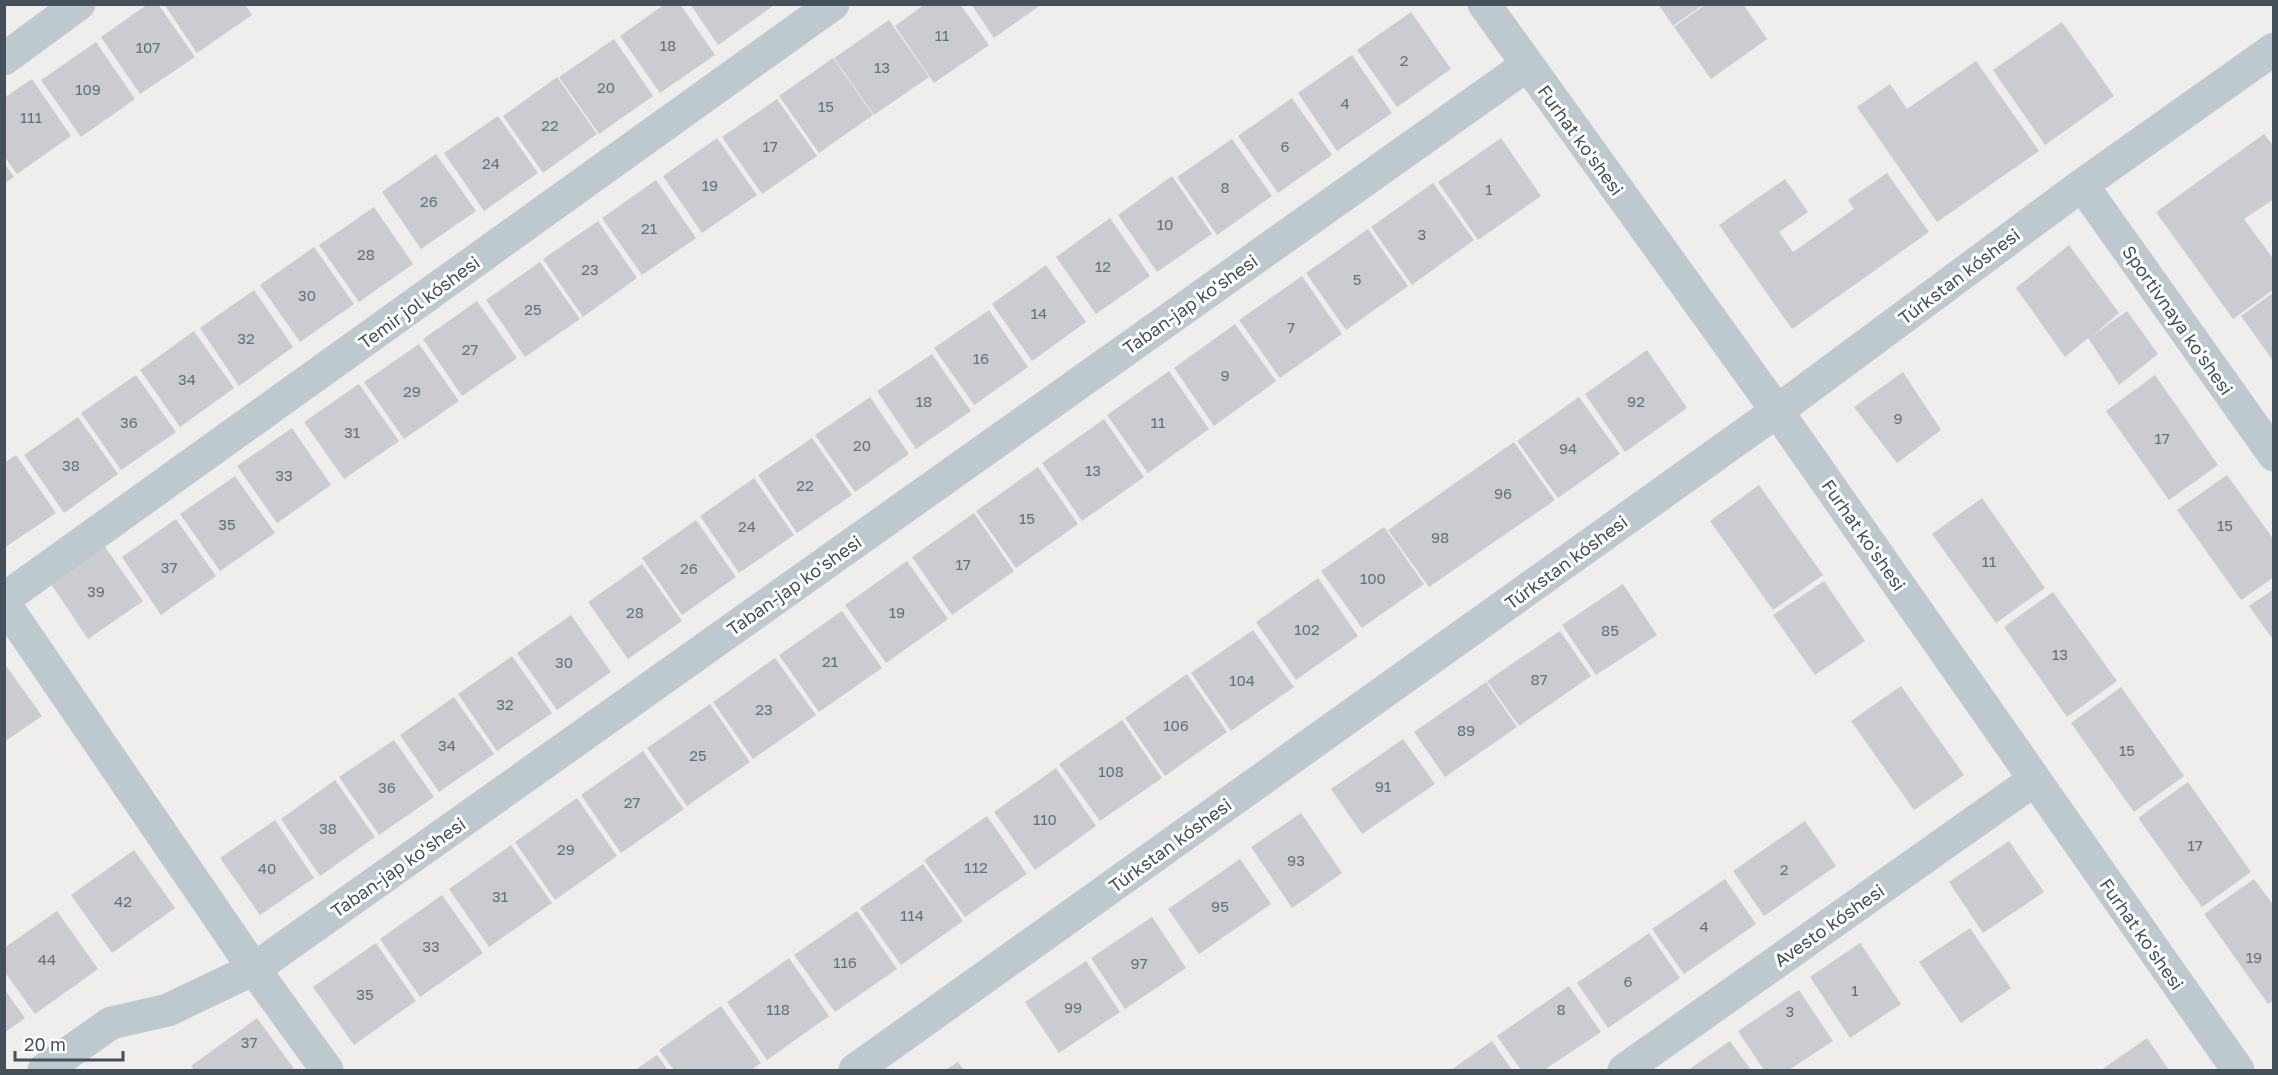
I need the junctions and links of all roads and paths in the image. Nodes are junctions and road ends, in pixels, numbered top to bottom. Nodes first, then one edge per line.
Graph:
1 (79, 4) edge
2 (833, 4) edge
3 (1484, 4) edge
4 (2274, 49) edge
5 (4, 58) edge
6 (1527, 65) junction
7 (2082, 185) junction
8 (1777, 411) junction
9 (2274, 455) edge
10 (4, 601) edge
11 (2034, 780) junction
12 (254, 969) junction
13 (44, 1071) edge
14 (327, 1071) edge
15 (855, 1071) edge
16 (1624, 1071) edge
17 (2238, 1071) edge

1 - 5 street
2 - 10 street, Temir jol kóshesi
3 - 6 street, Furhat ko'shesi
4 - 7 street, Túrkstan kóshesi
6 - 8 street, Furhat ko'shesi
6 - 12 street, Taban-jap ko'shesi
7 - 8 street, Túrkstan kóshesi
7 - 9 street, Sportivnaya ko'shesi
8 - 11 street, Furhat ko'shesi
8 - 15 street, Túrkstan kóshesi
10 - 12 street
11 - 16 street, Avesto kóshesi
11 - 17 street, Furhat ko'shesi
12 - 13 street, Taban-jap ko'shesi
12 - 14 street

